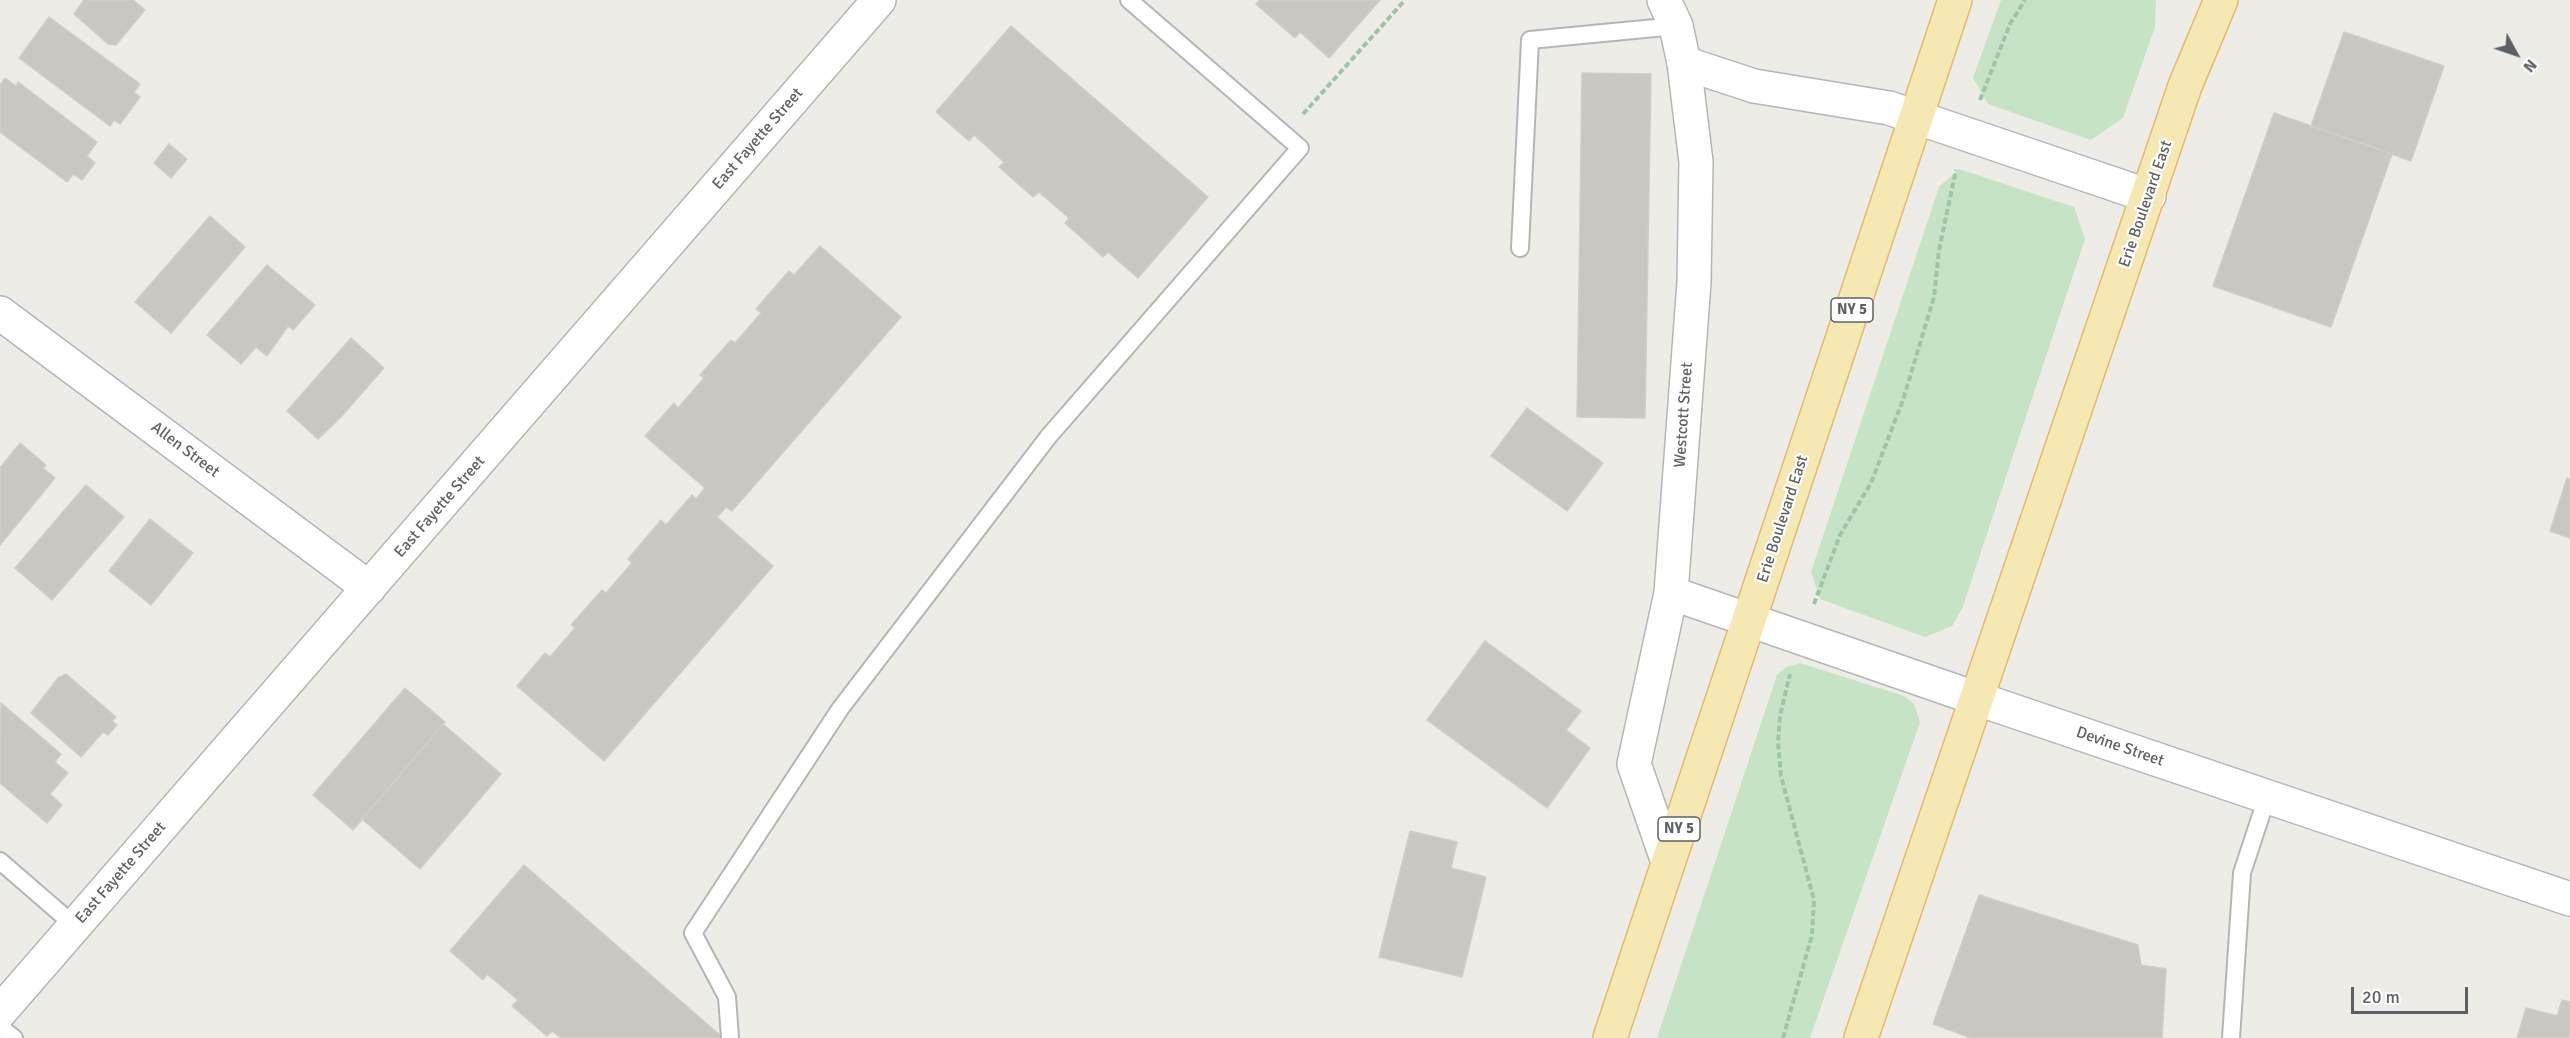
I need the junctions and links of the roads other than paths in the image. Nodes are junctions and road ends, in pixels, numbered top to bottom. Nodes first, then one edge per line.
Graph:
1 (879, 0) edge
2 (1130, 0) edge
3 (1955, 0) edge
4 (2198, 0) edge
5 (2222, 0) edge
6 (1670, 13) edge
7 (1684, 63) junction
8 (2185, 86) junction
9 (1916, 116) junction
10 (2149, 196) junction
11 (1520, 248) dead end
12 (0, 313) edge
13 (369, 588) junction
14 (1671, 593) junction
15 (1750, 620) junction
16 (1978, 699) junction
17 (2267, 797) junction
18 (0, 861) edge
19 (1668, 862) junction
20 (2570, 899) edge
21 (75, 926) junction
22 (0, 1012) edge
23 (0, 1027) edge
24 (14, 1038) edge
25 (730, 1038) edge
26 (1610, 1038) edge
27 (1861, 1038) edge
28 (2231, 1038) edge

1 - 13 street, East Fayette Street
2 - 25 lane
3 - 9 main road, Erie Boulevard East / NY 5
4 - 8 main road, Erie Boulevard East
5 - 8 main road, Erie Boulevard East
6 - 7 street, Westcott Street
6 - 11 lane
7 - 9 street
7 - 14 street, Westcott Street
8 - 10 main road, Erie Boulevard East
9 - 10 street
9 - 15 main road, Erie Boulevard East / NY 5
10 - 16 main road, Erie Boulevard East
12 - 13 street, Allen Street
13 - 21 street, East Fayette Street
14 - 15 street, Devine Street
14 - 19 street, Westcott Street
15 - 16 street, Devine Street
15 - 19 main road, Erie Boulevard East / NY 5
16 - 17 street, Devine Street
16 - 27 main road, Erie Boulevard East
17 - 20 street, Devine Street
17 - 28 lane
18 - 21 lane
19 - 26 main road, Erie Boulevard East / NY 5
21 - 22 street, East Fayette Street
23 - 24 lane

